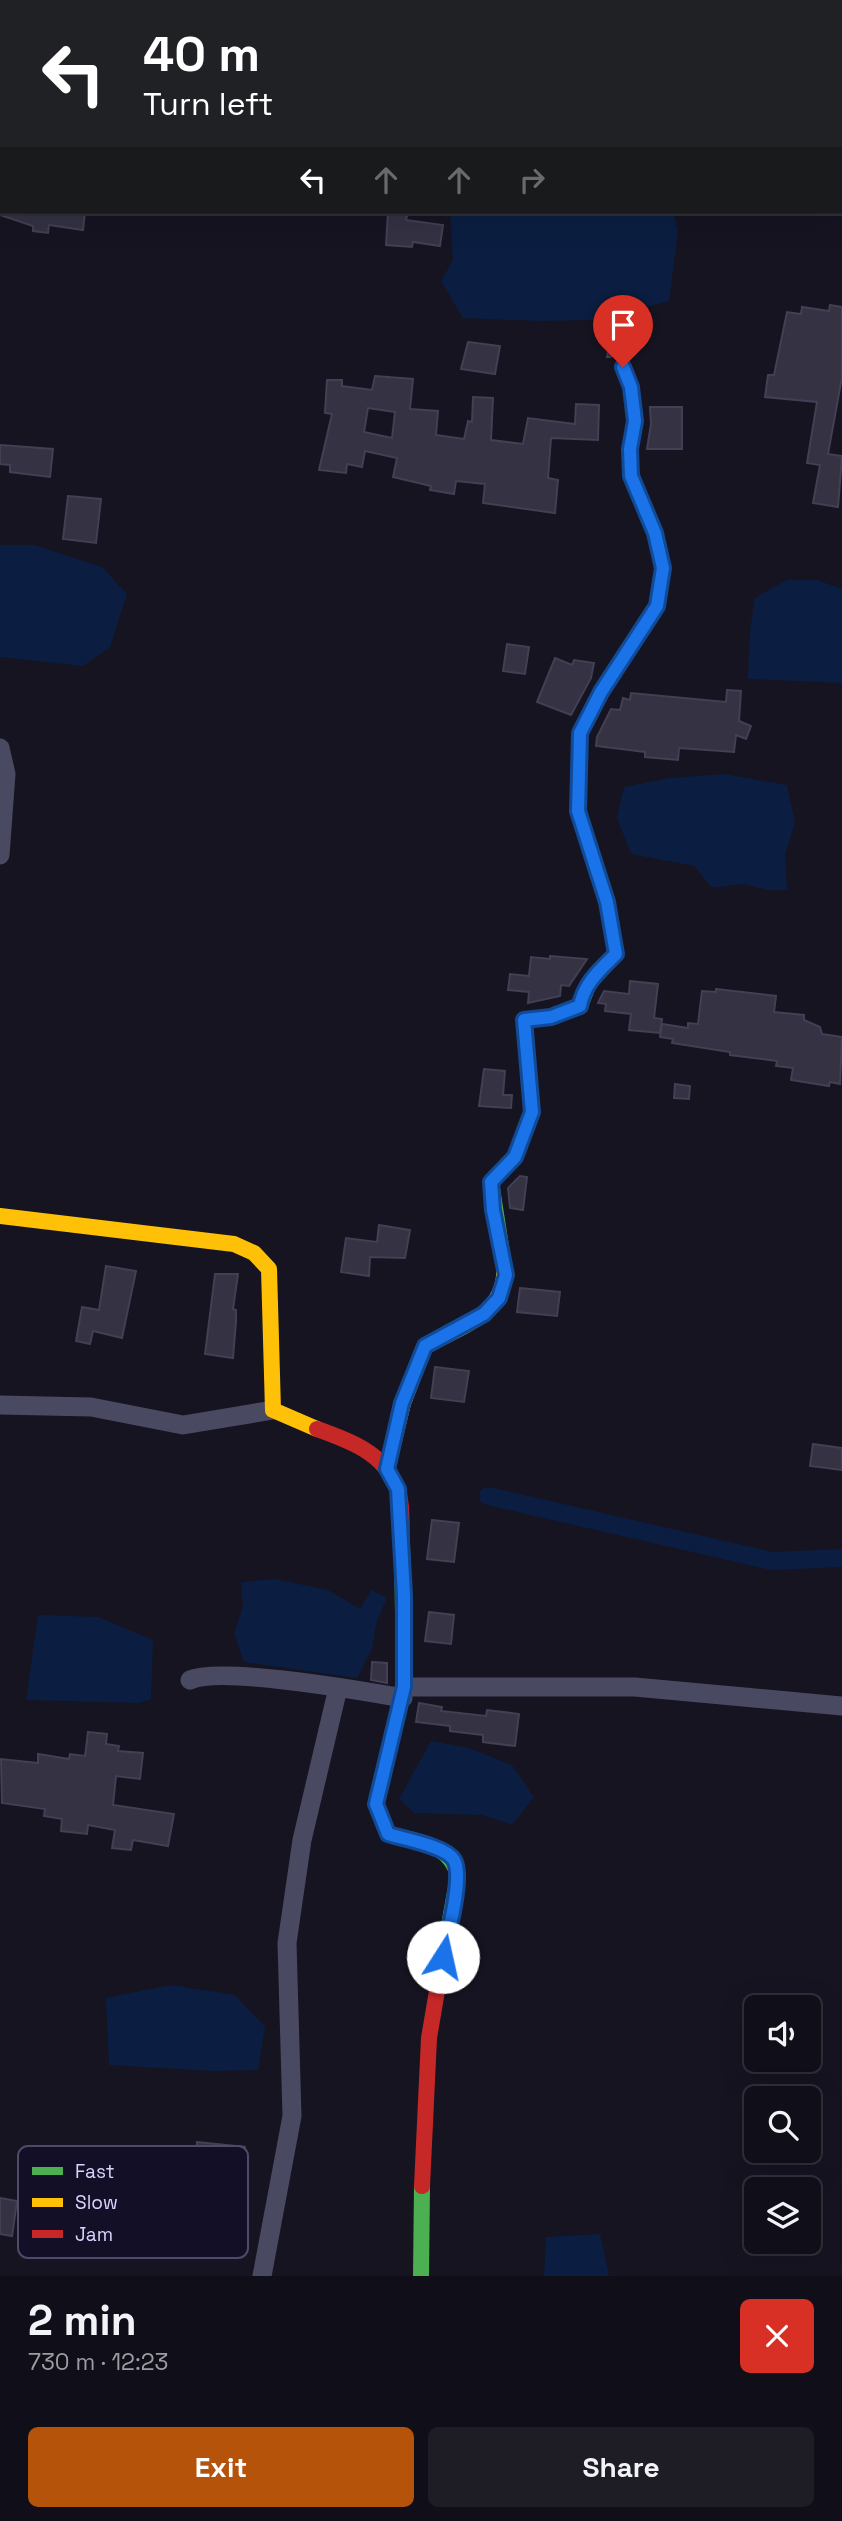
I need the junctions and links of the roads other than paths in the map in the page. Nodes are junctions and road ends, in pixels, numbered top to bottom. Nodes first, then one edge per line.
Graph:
1 (623, 367) dead end
2 (0, 748) edge
3 (0, 855) edge
4 (0, 1216) edge
5 (0, 1405) edge
6 (273, 1410) junction
7 (387, 1469) junction
8 (190, 1680) dead end
9 (338, 1688) junction
10 (404, 1692) junction
11 (842, 1706) edge
12 (262, 2276) edge
13 (421, 2276) edge

1 - 7 street
2 - 3 street
4 - 6 street
5 - 6 street
6 - 7 street
7 - 10 street
8 - 9 street
9 - 10 street
9 - 12 street
10 - 11 street
10 - 13 street

